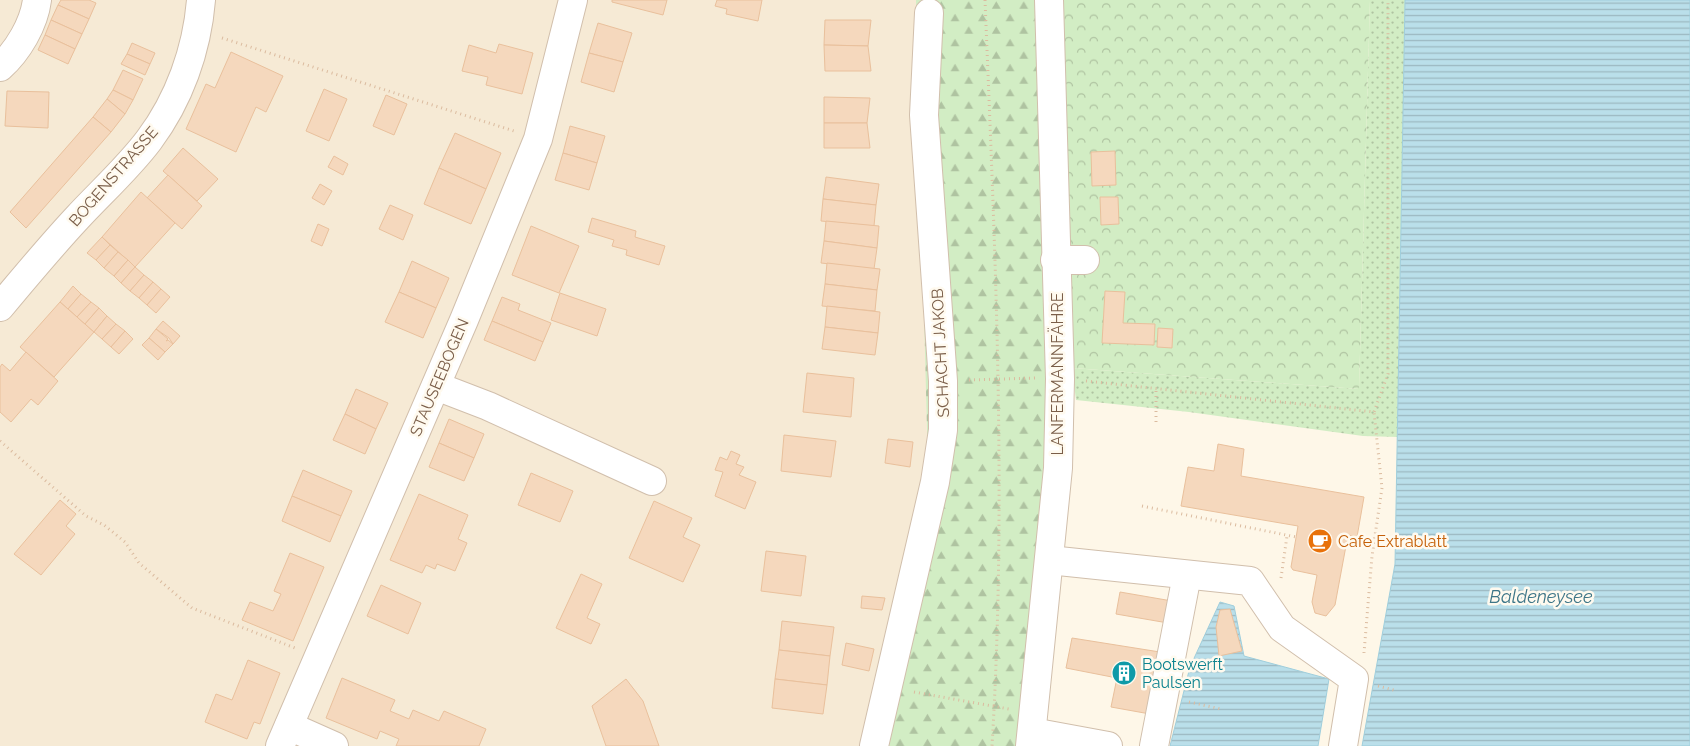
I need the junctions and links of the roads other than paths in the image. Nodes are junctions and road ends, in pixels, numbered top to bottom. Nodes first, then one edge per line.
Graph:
1 (37, 0) edge
2 (200, 0) edge
3 (573, 0) edge
4 (1049, 0) edge
5 (929, 13) dead end
6 (0, 67) edge
7 (1056, 260) junction
8 (1085, 260) dead end
9 (0, 307) edge
10 (436, 386) junction
11 (652, 481) dead end
12 (1049, 560) junction
13 (1186, 575) junction
14 (1032, 730) edge
15 (285, 736) edge
16 (334, 746) edge
17 (874, 746) edge
18 (1108, 746) edge
19 (1154, 746) edge
20 (1343, 746) edge

1 - 6 street
2 - 9 street, BOGENSTRASSE
3 - 10 street, STAUSEEBOGEN
4 - 7 street, LANFERMANNFÄHRE
5 - 17 street, SCHACHT JAKOB
7 - 8 street
7 - 12 street, LANFERMANNFÄHRE
10 - 11 street
10 - 15 street, STAUSEEBOGEN
12 - 13 street
12 - 14 street, LANFERMANNFÄHRE
13 - 19 street
13 - 20 street
14 - 18 street
15 - 16 street

